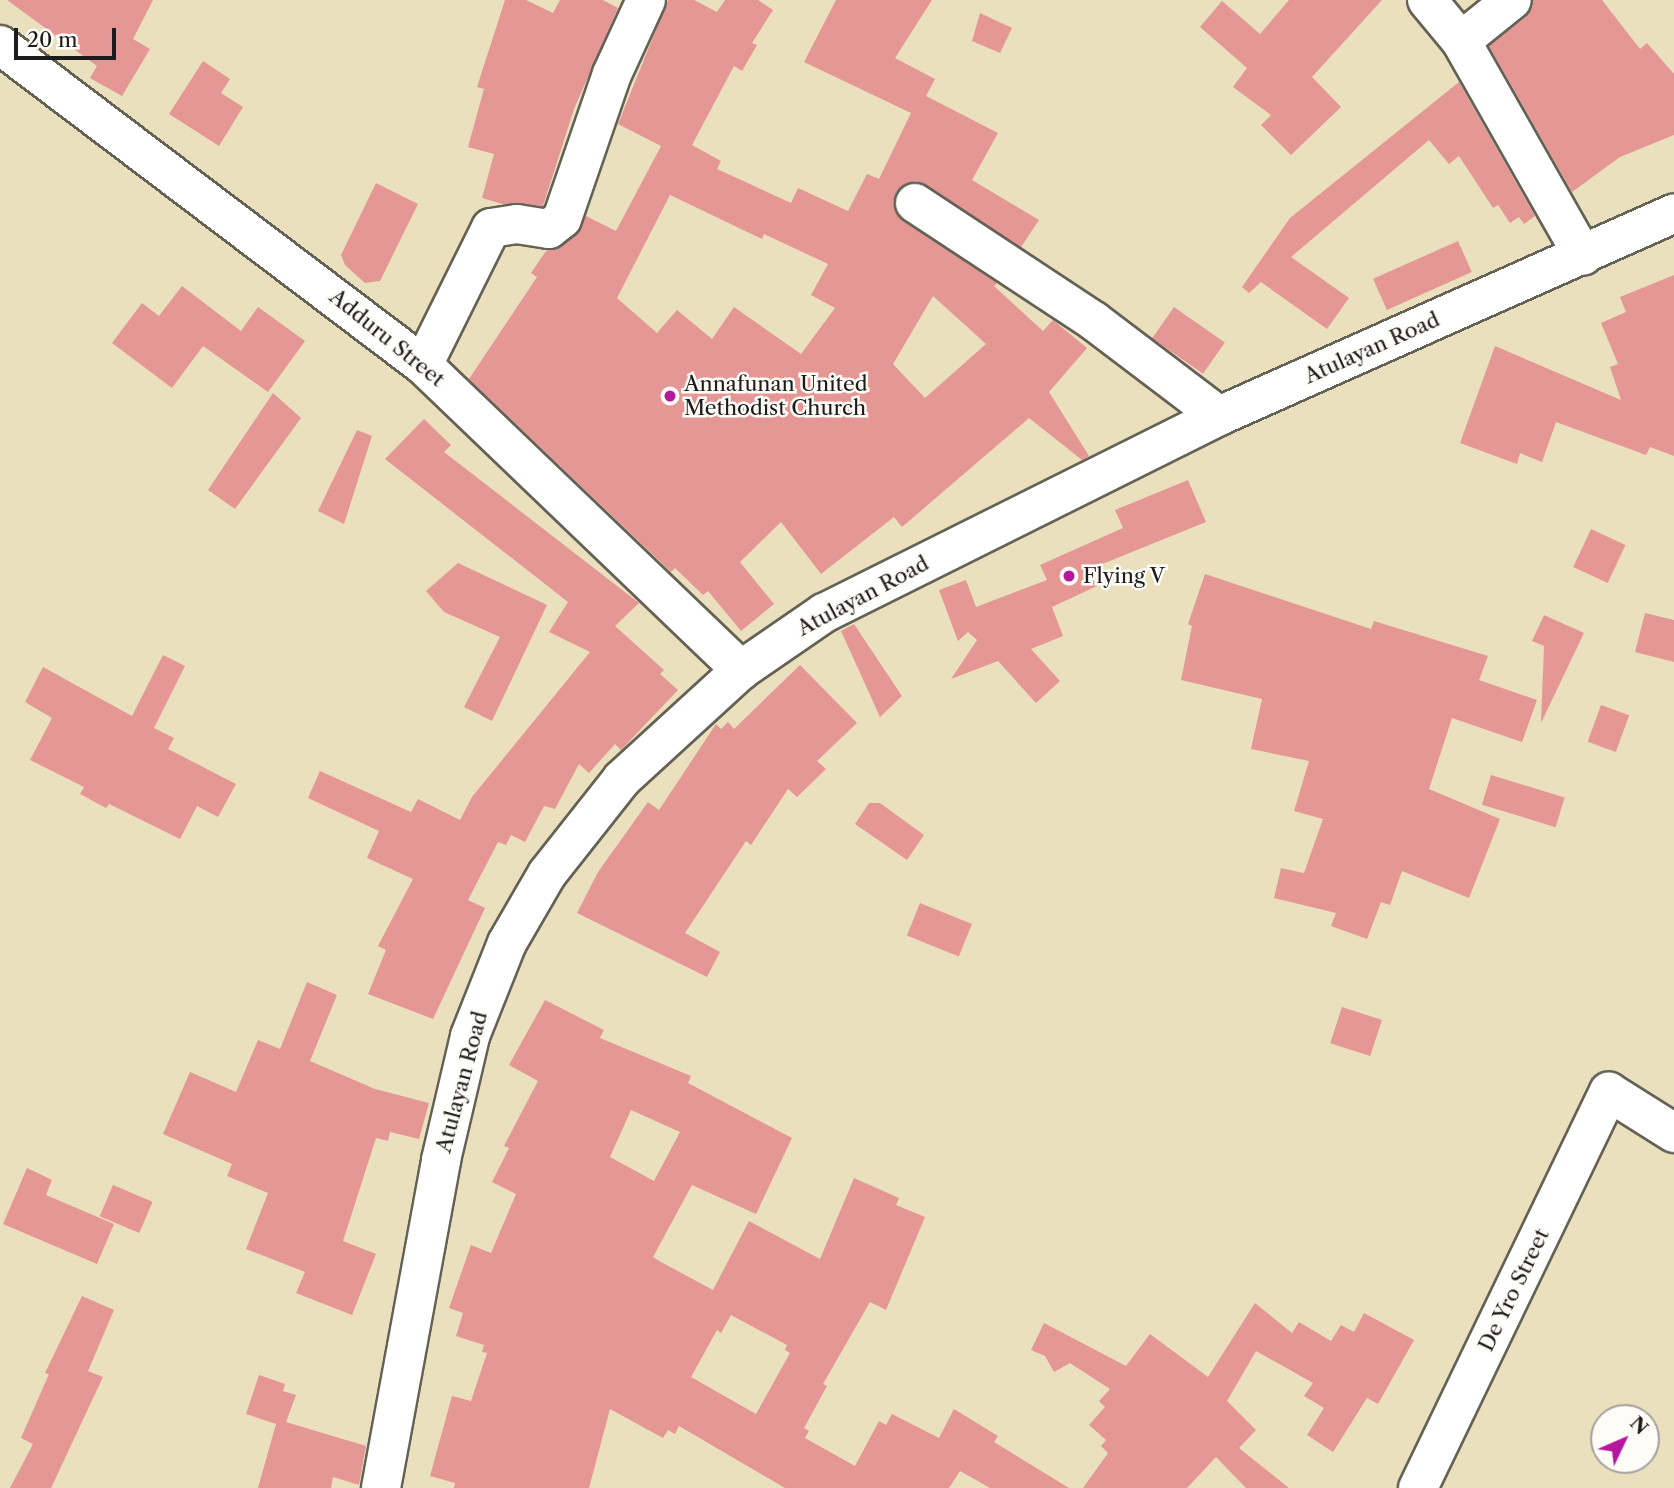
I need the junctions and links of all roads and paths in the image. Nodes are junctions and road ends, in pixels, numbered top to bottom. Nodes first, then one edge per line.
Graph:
1 (646, 0) edge
2 (1427, 0) edge
3 (1511, 0) edge
4 (1461, 41) junction
5 (0, 45) edge
6 (915, 203) dead end
7 (1674, 213) edge
8 (1583, 256) junction
9 (423, 365) junction
10 (1219, 416) junction
11 (741, 670) junction
12 (1674, 1133) edge
13 (381, 1488) edge
14 (1418, 1488) edge

1 - 9 street
2 - 4 street
3 - 4 street
4 - 8 street
5 - 9 street, Adduru Street
6 - 10 street
7 - 8 street, Atulayan Road
8 - 10 street, Atulayan Road
9 - 11 street, Adduru Street
10 - 11 street, Atulayan Road
11 - 13 street, Atulayan Road
12 - 14 street, De Yro Street

